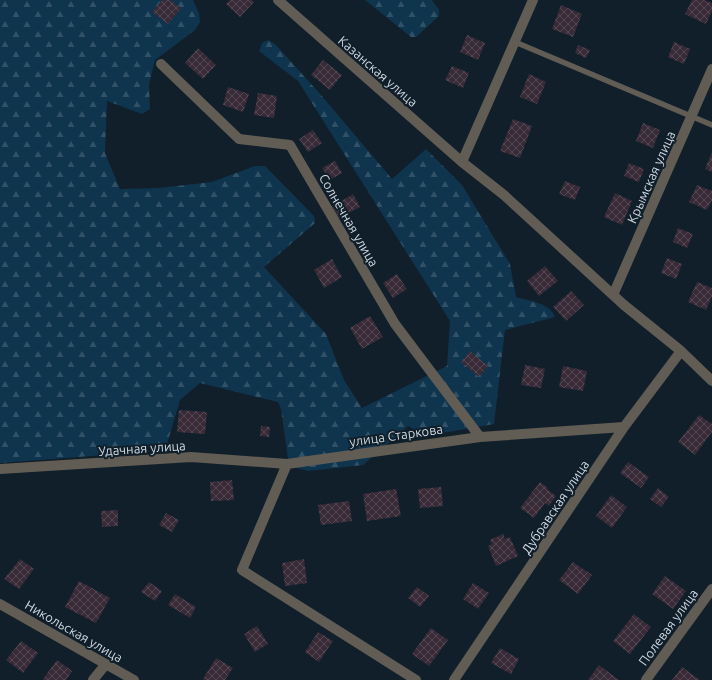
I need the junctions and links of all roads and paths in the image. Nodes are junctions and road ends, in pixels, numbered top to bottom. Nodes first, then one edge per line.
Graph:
1 (278, 0) edge
2 (532, 0) edge
3 (515, 42) junction
4 (161, 64) dead end
5 (712, 70) edge
6 (692, 116) junction
7 (712, 125) edge
8 (462, 162) junction
9 (613, 295) junction
10 (681, 351) junction
11 (712, 381) edge
12 (624, 427) junction
13 (480, 437) junction
14 (287, 464) junction
15 (0, 469) edge
16 (712, 589) edge
17 (0, 604) edge
18 (106, 664) junction
19 (92, 680) edge
20 (134, 680) edge
21 (416, 680) edge
22 (454, 680) edge
23 (646, 680) edge

1 - 8 street, Казанская улица
2 - 3 street
3 - 6 lane
3 - 8 street
4 - 13 street, Солнечная улица
5 - 6 street, Крымская улица
6 - 7 lane
6 - 9 street, Крымская улица
8 - 9 street, Казанская улица
9 - 10 street, Казанская улица
10 - 11 street, Казанская улица
10 - 12 street, Дубравская улица
12 - 13 street, улица Старкова
12 - 22 street, Дубравская улица
13 - 14 street, улица Старкова
14 - 15 street, Удачная улица
14 - 21 street
16 - 23 street, Полевая улица
17 - 18 street, Никольская улица
18 - 19 street
18 - 20 street, Никольская улица

